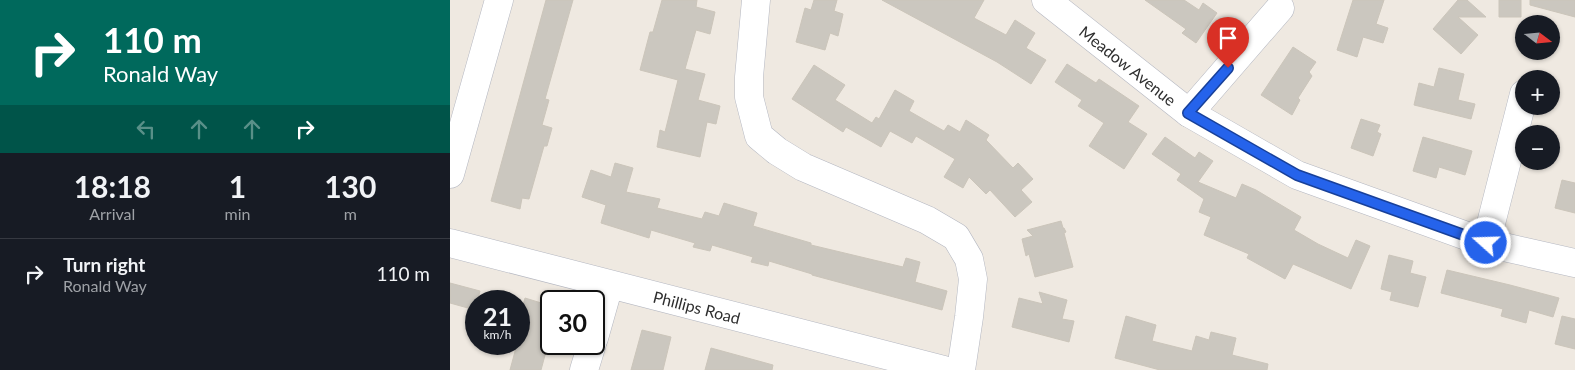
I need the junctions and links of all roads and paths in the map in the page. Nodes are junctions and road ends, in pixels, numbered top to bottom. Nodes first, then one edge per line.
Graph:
1 (499, 0) edge
2 (756, 0) edge
3 (1046, 0) edge
4 (1280, 8) dead end
5 (1188, 113) junction
6 (1519, 115) edge
7 (450, 174) edge
8 (1486, 243) junction
9 (450, 244) edge
10 (1575, 263) edge
11 (609, 285) junction
12 (605, 299) edge
13 (589, 355) edge
14 (584, 370) edge
15 (944, 370) edge
16 (960, 370) edge

1 - 7 street
2 - 16 street
3 - 5 street, Meadow Avenue
4 - 5 street
5 - 8 street, Meadow Avenue
6 - 8 street
8 - 10 street, Meadow Avenue
9 - 11 street, Phillips Road
11 - 12 street
11 - 15 street, Phillips Road
13 - 14 street

